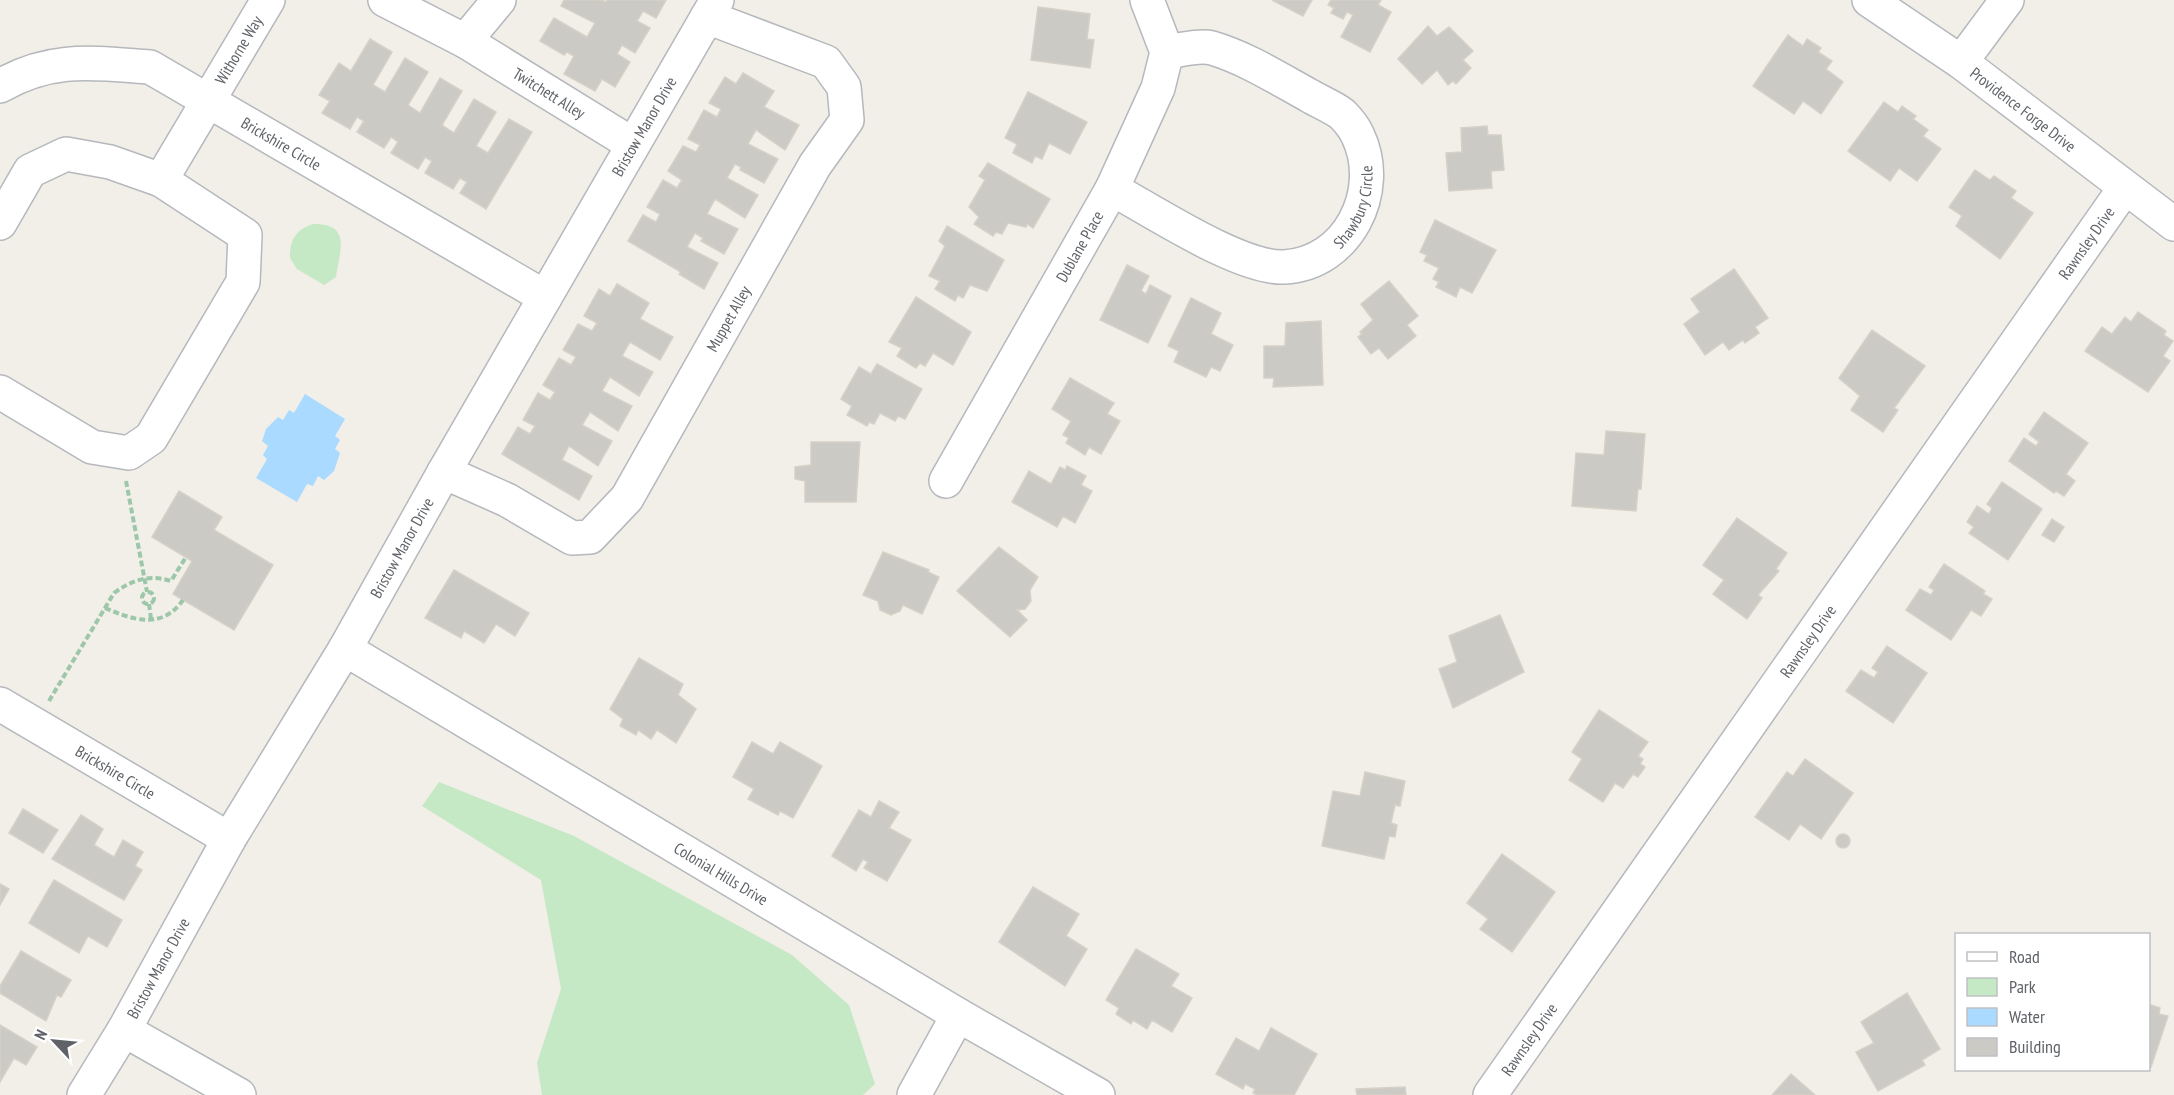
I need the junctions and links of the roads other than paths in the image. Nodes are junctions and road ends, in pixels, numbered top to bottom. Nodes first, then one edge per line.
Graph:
1 (268, 0) edge
2 (385, 0) edge
3 (499, 0) edge
4 (1147, 0) edge
5 (1869, 0) edge
6 (2007, 0) edge
7 (712, 9) edge
8 (465, 41) junction
9 (1167, 52) junction
10 (1961, 62) junction
11 (0, 86) edge
12 (207, 101) junction
13 (632, 144) junction
14 (160, 180) junction
15 (1112, 189) junction
16 (2124, 189) junction
17 (0, 223) edge
18 (2174, 224) edge
19 (545, 297) junction
20 (0, 392) edge
21 (444, 472) junction
22 (946, 481) dead end
23 (345, 649) junction
24 (0, 704) edge
25 (229, 839) junction
26 (958, 1015) junction
27 (124, 1030) junction
28 (84, 1095) edge
29 (239, 1095) edge
30 (914, 1095) edge
31 (1098, 1095) edge
32 (1490, 1095) edge

1 - 12 street, Withorne Way
2 - 8 street, Twitchett Alley
3 - 8 street
4 - 9 street
5 - 10 street, Providence Forge Drive
6 - 10 street
7 - 13 street, Bristow Manor Drive
7 - 21 street, Muppet Alley
8 - 13 street, Twitchett Alley
9 - 15 street, Dublane Place
9 - 15 street, Shawbury Circle
10 - 16 street, Providence Forge Drive
11 - 12 street, Brickshire Circle
12 - 14 street, Withorne Way
12 - 19 street, Brickshire Circle
13 - 19 street, Bristow Manor Drive
14 - 17 street
14 - 20 street
15 - 22 street, Dublane Place
16 - 18 street, Providence Forge Drive
16 - 32 street, Rawnsley Drive
19 - 21 street, Bristow Manor Drive
21 - 23 street, Bristow Manor Drive
23 - 25 street, Bristow Manor Drive
23 - 26 street, Colonial Hills Drive
24 - 25 street, Brickshire Circle
25 - 27 street, Bristow Manor Drive
26 - 30 street
26 - 31 street, Colonial Hills Drive
27 - 28 street, Bristow Manor Drive
27 - 29 street

